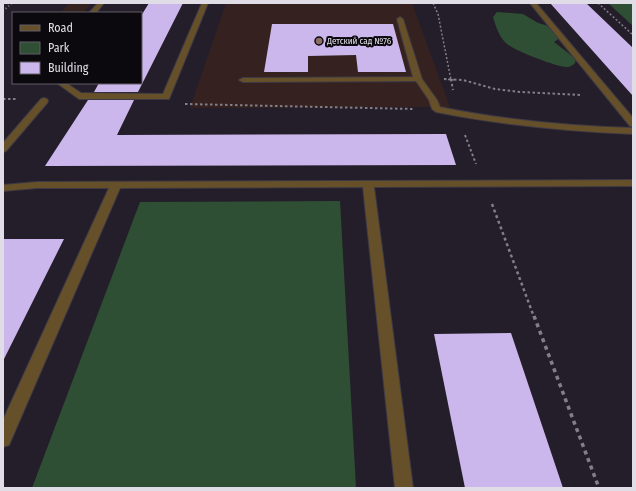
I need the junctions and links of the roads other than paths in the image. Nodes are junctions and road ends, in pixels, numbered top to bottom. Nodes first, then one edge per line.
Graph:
1 (101, 3) edge
2 (205, 3) edge
3 (533, 3) edge
4 (93, 12) edge
5 (400, 19) dead end
6 (418, 79) junction
7 (243, 80) dead end
8 (62, 84) edge
9 (44, 101) dead end
10 (633, 124) edge
11 (633, 132) edge
12 (3, 149) edge
13 (633, 183) edge
14 (368, 184) junction
15 (116, 185) junction
16 (3, 188) edge
17 (3, 439) edge
18 (404, 488) edge

1 - 4 lane
2 - 8 lane
3 - 10 lane
5 - 6 lane
6 - 7 lane
6 - 11 lane
9 - 12 lane
13 - 14 lane
14 - 15 lane
14 - 18 lane
15 - 16 lane
15 - 17 lane

